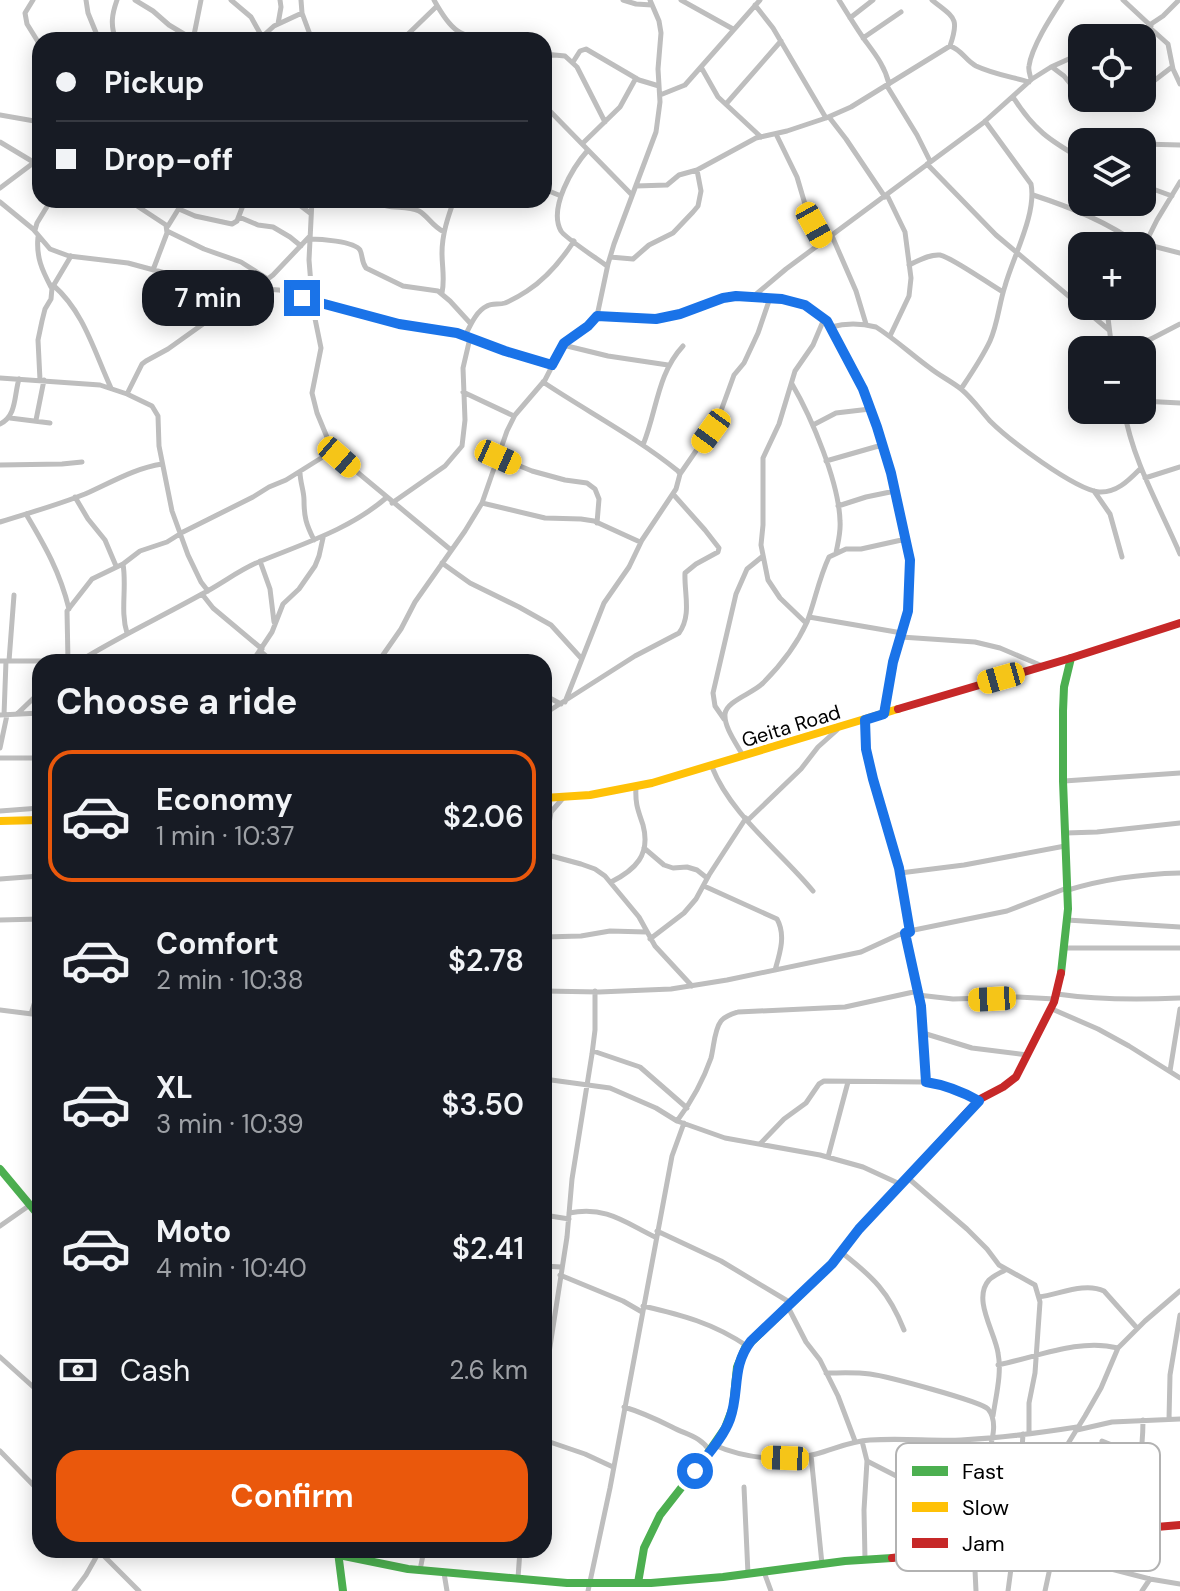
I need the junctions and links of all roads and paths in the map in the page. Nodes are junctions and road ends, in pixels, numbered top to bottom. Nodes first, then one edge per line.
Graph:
1 (33, 0) edge
2 (86, 0) edge
3 (117, 0) edge
4 (135, 0) edge
5 (201, 0) edge
6 (231, 0) edge
7 (280, 0) edge
8 (301, 0) edge
9 (623, 0) edge
10 (681, 0) edge
11 (839, 0) edge
12 (873, 0) edge
13 (932, 0) edge
14 (1062, 0) edge
15 (1123, 0) edge
16 (1180, 0) edge
17 (651, 2) edge
18 (435, 3) edge
19 (757, 3) edge
20 (901, 12) dead end
21 (302, 13) junction
22 (850, 18) junction
23 (278, 24) junction
24 (1148, 24) edge
25 (1152, 24) edge
26 (733, 29) junction
27 (32, 32) edge
28 (96, 32) edge
29 (115, 32) edge
30 (180, 32) edge
31 (195, 32) edge
32 (259, 32) edge
33 (268, 32) edge
34 (309, 32) edge
35 (408, 32) edge
36 (460, 32) edge
37 (1156, 32) edge
38 (863, 38) junction
39 (781, 41) junction
40 (950, 46) junction
41 (1180, 52) edge
42 (552, 55) edge
43 (1068, 59) edge
44 (573, 62) junction
45 (1172, 63) junction
46 (701, 67) junction
47 (1051, 67) junction
48 (1156, 77) edge
49 (636, 78) junction
50 (1030, 80) junction
51 (1068, 81) edge
52 (1180, 84) edge
53 (888, 85) junction
54 (659, 86) junction
55 (660, 95) junction
56 (1013, 97) junction
57 (726, 104) junction
58 (552, 113) edge
59 (0, 115) edge
60 (828, 117) junction
61 (32, 121) edge
62 (985, 121) junction
63 (605, 122) junction
64 (776, 134) junction
65 (761, 137) junction
66 (0, 142) edge
67 (583, 143) junction
68 (1156, 144) edge
69 (1180, 145) edge
70 (588, 150) junction
71 (1068, 151) edge
72 (32, 156) edge
73 (928, 162) junction
74 (32, 164) edge
75 (697, 170) junction
76 (1180, 182) edge
77 (636, 186) junction
78 (0, 188) edge
79 (1156, 190) edge
80 (552, 192) edge
81 (632, 195) junction
82 (1033, 195) junction
83 (561, 196) junction
84 (886, 196) junction
85 (1172, 196) junction
86 (0, 202) edge
87 (46, 208) edge
88 (144, 208) edge
89 (242, 208) edge
90 (303, 208) edge
91 (311, 208) edge
92 (410, 208) edge
93 (452, 208) edge
94 (179, 209) joint
95 (310, 213) junction
96 (239, 217) junction
97 (167, 229) junction
98 (444, 232) junction
99 (1121, 232) edge
100 (1152, 232) edge
101 (36, 233) junction
102 (832, 236) junction
103 (309, 238) junction
104 (574, 241) junction
105 (823, 242) junction
106 (301, 246) junction
107 (1156, 249) edge
108 (1016, 252) junction
109 (1180, 253) edge
110 (71, 256) junction
111 (610, 257) junction
112 (909, 265) junction
113 (607, 266) junction
114 (153, 270) junction
115 (268, 279) junction
116 (52, 286) junction
117 (255, 288) junction
118 (1003, 292) junction
119 (442, 294) junction
120 (753, 296) junction
121 (770, 298) junction
122 (312, 301) junction
123 (597, 316) junction
124 (824, 319) junction
125 (1108, 320) edge
126 (471, 324) junction
127 (866, 324) junction
128 (1180, 324) edge
129 (831, 327) junction
130 (1109, 330) junction
131 (890, 336) junction
132 (1110, 336) edge
133 (1156, 336) edge
134 (467, 337) junction
135 (563, 345) junction
136 (683, 346) dead end
137 (552, 365) junction
138 (668, 365) junction
139 (0, 378) edge
140 (19, 379) junction
141 (42, 380) junction
142 (543, 382) junction
143 (792, 384) junction
144 (111, 388) junction
145 (961, 389) junction
146 (463, 392) junction
147 (127, 394) junction
148 (1156, 402) edge
149 (1180, 403) edge
150 (870, 409) junction
151 (514, 416) junction
152 (10, 418) junction
153 (36, 420) junction
154 (50, 423) dead end
155 (0, 424) edge
156 (1128, 424) edge
157 (813, 425) junction
158 (643, 445) junction
159 (882, 445) junction
160 (334, 450) junction
161 (498, 457) junction
162 (826, 461) junction
163 (82, 462) dead end
164 (162, 464) junction
165 (0, 465) edge
166 (1180, 467) edge
167 (1141, 468) junction
168 (300, 472) junction
169 (680, 474) junction
170 (1145, 478) junction
171 (1094, 490) junction
172 (895, 491) junction
173 (673, 494) junction
174 (75, 497) junction
175 (386, 498) junction
176 (392, 503) junction
177 (482, 503) junction
178 (838, 506) junction
179 (0, 514) edge
180 (26, 514) junction
181 (0, 522) edge
182 (597, 523) junction
183 (180, 534) junction
184 (1180, 535) edge
185 (323, 537) junction
186 (1173, 538) junction
187 (906, 539) junction
188 (314, 540) junction
189 (640, 542) junction
190 (451, 550) junction
191 (836, 553) junction
192 (1180, 554) edge
193 (763, 556) junction
194 (1122, 557) dead end
195 (260, 561) junction
196 (442, 563) junction
197 (119, 565) junction
198 (205, 593) junction
199 (14, 595) dead end
200 (69, 609) junction
201 (807, 620) junction
202 (1180, 623) edge
203 (274, 627) junction
204 (127, 633) junction
205 (902, 635) junction
206 (261, 650) junction
207 (68, 654) edge
208 (92, 654) edge
209 (258, 654) edge
210 (265, 654) edge
211 (384, 654) edge
212 (581, 658) junction
213 (1071, 658) junction
214 (5, 661) edge
215 (32, 661) edge
216 (1043, 666) junction
217 (552, 698) edge
218 (32, 700) edge
219 (563, 703) junction
220 (552, 709) edge
221 (32, 713) edge
222 (17, 714) junction
223 (884, 714) junction
224 (4, 715) edge
225 (865, 720) junction
226 (726, 721) junction
227 (840, 728) junction
228 (0, 748) edge
229 (744, 756) junction
230 (0, 758) edge
231 (32, 758) edge
232 (711, 766) junction
233 (1180, 773) edge
234 (1063, 781) junction
235 (636, 786) junction
236 (564, 797) junction
237 (552, 798) edge
238 (32, 809) edge
239 (0, 811) edge
240 (552, 811) edge
241 (747, 819) junction
242 (32, 820) edge
243 (0, 821) edge
244 (1180, 823) edge
245 (1066, 833) junction
246 (1067, 845) junction
247 (644, 847) junction
248 (552, 856) edge
249 (900, 873) junction
250 (1180, 873) edge
251 (32, 877) edge
252 (707, 878) junction
253 (0, 879) edge
254 (611, 882) junction
255 (704, 886) junction
256 (1068, 889) junction
257 (813, 891) dead end
258 (32, 919) edge
259 (0, 920) edge
260 (1067, 920) junction
261 (1180, 927) edge
262 (646, 932) junction
263 (908, 932) junction
264 (552, 937) edge
265 (650, 939) junction
266 (1065, 948) junction
267 (1180, 948) edge
268 (775, 970) junction
269 (692, 986) junction
270 (552, 991) edge
271 (595, 991) junction
272 (918, 993) junction
273 (1055, 996) junction
274 (1180, 998) edge
275 (1051, 1009) junction
276 (1180, 1009) edge
277 (0, 1010) edge
278 (32, 1011) edge
279 (31, 1014) joint
280 (923, 1033) junction
281 (1177, 1047) edge
282 (593, 1051) junction
283 (1028, 1055) junction
284 (1170, 1071) junction
285 (1180, 1078) edge
286 (552, 1080) edge
287 (848, 1082) junction
288 (926, 1082) junction
289 (587, 1084) junction
290 (979, 1101) junction
291 (687, 1108) junction
292 (680, 1122) junction
293 (760, 1145) junction
294 (828, 1157) junction
295 (0, 1169) edge
296 (904, 1181) junction
297 (30, 1205) junction
298 (32, 1207) edge
299 (552, 1215) edge
300 (569, 1216) junction
301 (0, 1226) edge
302 (656, 1234) junction
303 (841, 1252) junction
304 (552, 1268) edge
305 (1005, 1270) junction
306 (561, 1271) junction
307 (1180, 1291) edge
308 (1039, 1297) junction
309 (789, 1305) junction
310 (642, 1309) junction
311 (1180, 1315) edge
312 (1137, 1328) junction
313 (904, 1330) dead end
314 (552, 1331) edge
315 (1178, 1337) edge
316 (747, 1346) junction
317 (1118, 1348) junction
318 (1035, 1356) junction
319 (0, 1357) edge
320 (998, 1365) junction
321 (826, 1373) junction
322 (32, 1386) edge
323 (624, 1407) junction
324 (1169, 1419) junction
325 (1180, 1419) edge
326 (993, 1420) junction
327 (1143, 1420) junction
328 (1076, 1429) junction
329 (1026, 1434) junction
330 (993, 1438) junction
331 (859, 1441) junction
332 (1102, 1441) dead end
333 (552, 1443) edge
334 (992, 1443) edge
335 (1025, 1443) edge
336 (1069, 1443) edge
337 (1107, 1443) edge
338 (1142, 1443) edge
339 (712, 1448) junction
340 (0, 1451) edge
341 (811, 1455) junction
342 (867, 1461) junction
343 (613, 1467) junction
344 (896, 1476) edge
345 (32, 1484) edge
346 (744, 1487) dead end
347 (1180, 1525) edge
348 (1160, 1527) edge
349 (896, 1557) edge
350 (95, 1558) edge
351 (106, 1558) edge
352 (339, 1558) edge
353 (353, 1558) edge
354 (422, 1558) edge
355 (519, 1558) edge
356 (865, 1559) junction
357 (822, 1564) junction
358 (420, 1570) junction
359 (975, 1571) edge
360 (1011, 1571) edge
361 (1049, 1571) edge
362 (1119, 1571) edge
363 (444, 1572) junction
364 (764, 1572) junction
365 (748, 1574) junction
366 (518, 1578) junction
367 (1150, 1579) junction
368 (638, 1583) junction
369 (1180, 1584) edge
370 (589, 1587) edge
371 (74, 1591) edge
372 (139, 1591) edge
373 (343, 1591) edge
374 (447, 1591) edge
375 (771, 1591) edge
376 (976, 1591) edge
377 (1008, 1591) edge
378 (1045, 1591) edge
379 (1142, 1591) edge

1 - 27 street
2 - 28 street
3 - 29 street
4 - 30 street
5 - 31 street
6 - 32 street
7 - 23 street
8 - 21 street
9 - 17 street
10 - 26 street
11 - 22 street
12 - 22 street
13 - 40 street
14 - 50 street
15 - 24 street
16 - 25 street
17 - 54 street
18 - 35 street
18 - 36 street
19 - 26 street
19 - 39 street
20 - 38 street
21 - 23 street
21 - 34 street
22 - 38 street
23 - 33 street
26 - 46 street
37 - 45 street
38 - 53 street
39 - 57 street
39 - 60 street
40 - 50 street
40 - 53 street
41 - 45 street
42 - 44 street
43 - 47 street
44 - 49 street
44 - 63 street
45 - 48 street
45 - 52 street
46 - 55 street
46 - 57 street
47 - 50 street
47 - 51 street
49 - 54 street
49 - 63 street
50 - 56 street
53 - 60 street
53 - 73 street
54 - 55 street
55 - 77 street
56 - 62 street
56 - 71 street
57 - 65 street
58 - 67 street
59 - 61 street
60 - 64 street
60 - 84 street
62 - 73 street
62 - 82 street
63 - 67 street
64 - 65 street
64 - 105 street
65 - 75 street
66 - 72 street
67 - 70 street
68 - 69 street
70 - 81 street
70 - 83 street
73 - 84 street
73 - 108 street
74 - 78 street
75 - 77 street
75 - 111 street
76 - 85 street
77 - 81 street
79 - 85 street
80 - 83 street
81 - 111 street
82 - 99 street
82 - 108 street
83 - 104 street
84 - 102 street
84 - 112 street
85 - 100 street
86 - 101 street
87 - 101 street
88 - 97 street
89 - 96 street
90 - 95 street
91 - 95 street
92 - 98 street
93 - 98 street
94 - 96 street
94 - 97 street
95 - 103 street
96 - 106 street
97 - 114 street
97 - 115 street
98 - 119 street
101 - 110 street
101 - 116 street
102 - 105 street
102 - 127 street
103 - 106 street
103 - 119 street
103 - 122 street
104 - 113 street
104 - 126 street
105 - 120 street
106 - 115 street
107 - 109 street
108 - 118 street
108 - 130 street
110 - 114 street
110 - 116 street
111 - 113 street
112 - 118 street
112 - 131 street
113 - 123 street
114 - 117 street
115 - 117 street
116 - 141 street
116 - 144 street
117 - 122 street
117 - 147 street
118 - 145 street
119 - 126 street
120 - 121 street
120 - 123 street
121 - 124 street
121 - 169 street
122 - 134 street
122 - 160 street
123 - 135 street
124 - 129 street
124 - 143 street
125 - 130 street
126 - 134 street
127 - 129 street
127 - 131 street
128 - 133 street
129 - 150 street
130 - 132 street
131 - 145 street
134 - 137 street
134 - 146 street
135 - 137 street
135 - 138 street
136 - 138 street
137 - 142 street
138 - 158 street
139 - 140 street
140 - 141 street
140 - 152 street
141 - 144 street
141 - 153 street
142 - 151 street
142 - 158 street
143 - 157 street
143 - 193 street
144 - 147 street
145 - 171 street
146 - 151 street
146 - 176 street
147 - 164 street
148 - 149 street
150 - 157 street
150 - 159 street
151 - 161 street
152 - 153 street
152 - 155 street
153 - 154 street
156 - 167 street
157 - 162 street
158 - 169 street
159 - 162 street
159 - 172 street
160 - 168 street
160 - 175 street
161 - 177 street
161 - 182 street
162 - 178 street
163 - 165 street
164 - 174 street
164 - 183 street
166 - 170 street
167 - 170 street
167 - 171 street
168 - 183 street
168 - 188 street
169 - 173 street
170 - 186 street
171 - 194 street
172 - 178 street
172 - 187 street
173 - 189 street
173 - 219 street
174 - 180 street
174 - 197 street
175 - 176 street
175 - 185 street
176 - 190 street
177 - 182 street
177 - 190 street
178 - 191 street
179 - 181 street
180 - 181 street
180 - 200 street
182 - 189 street
183 - 197 street
183 - 198 street
184 - 186 street
185 - 188 street
185 - 203 street
186 - 192 street
187 - 191 street
187 - 205 street
188 - 195 street
189 - 212 street
190 - 196 street
191 - 201 street
193 - 201 street
193 - 226 street
195 - 198 street
195 - 203 street
196 - 211 street
196 - 212 street
197 - 200 street
197 - 204 street
198 - 204 street
198 - 206 street
199 - 214 street
200 - 207 street
201 - 205 street
201 - 226 street
202 - 213 main road, Geita Road
203 - 206 street
204 - 208 street
205 - 216 street
205 - 223 street
206 - 209 street
206 - 210 street
212 - 219 street
213 - 216 main road, Geita Road
213 - 234 main road
214 - 215 street
214 - 224 street
216 - 223 main road, Geita Road
217 - 219 street
218 - 222 street
219 - 220 street
221 - 222 street
222 - 224 street
223 - 225 main road, Geita Road
224 - 228 street
225 - 227 main road, Geita Road
225 - 249 street
226 - 229 street
227 - 229 main road, Geita Road
227 - 241 street
229 - 232 main road, Geita Road
230 - 231 street
232 - 235 main road, Geita Road
232 - 241 street
233 - 234 street
234 - 245 main road
235 - 236 main road, Geita Road
235 - 247 street
236 - 237 main road, Geita Road
236 - 240 street
238 - 239 street
241 - 252 street
241 - 257 street
242 - 243 main road
244 - 245 street
245 - 246 main road
246 - 249 street
246 - 256 main road
247 - 252 street
247 - 254 street
248 - 254 street
249 - 263 street
250 - 256 street
251 - 253 street
252 - 255 street
254 - 262 street
255 - 265 street
255 - 268 street
256 - 260 main road
256 - 263 street
258 - 259 street
260 - 261 street
260 - 266 main road
262 - 264 street
262 - 265 street
263 - 268 street
263 - 272 street
265 - 269 street
266 - 267 street
266 - 273 main road
268 - 269 street
269 - 271 street
270 - 271 street
271 - 282 street
272 - 273 street
272 - 280 street
272 - 291 street
273 - 274 street
273 - 275 main road
275 - 283 main road
275 - 284 street
276 - 281 street
277 - 279 street
278 - 279 street
280 - 283 street
280 - 288 street
281 - 284 street
282 - 289 street
282 - 291 street
283 - 290 main road
284 - 285 street
286 - 289 street
287 - 288 street
287 - 293 street
287 - 294 street
288 - 290 street
289 - 292 street
289 - 300 street
290 - 296 main road
291 - 292 street
292 - 293 street
292 - 302 street
293 - 294 street
294 - 296 street
295 - 297 main road
296 - 303 main road
296 - 305 street
297 - 298 main road
297 - 301 street
299 - 300 street
300 - 302 street
300 - 306 street
302 - 309 street
302 - 310 street
303 - 309 main road
303 - 313 street
304 - 306 street
305 - 308 street
305 - 320 street
306 - 310 street
306 - 314 street
307 - 312 street
308 - 312 street
308 - 318 street
309 - 316 main road
309 - 321 street
310 - 316 street
310 - 323 street
311 - 315 street
312 - 317 street
315 - 324 street
316 - 339 main road
317 - 318 street
317 - 328 street
318 - 320 street
318 - 329 street
319 - 322 street
320 - 326 street
321 - 326 street
321 - 331 street
323 - 339 street
323 - 343 street
324 - 325 street
324 - 327 street
326 - 330 street
327 - 328 street
327 - 338 street
328 - 329 street
328 - 336 street
329 - 330 street
329 - 335 street
330 - 331 street
330 - 334 street
331 - 341 street
331 - 342 street
332 - 337 street
333 - 343 street
339 - 341 street
339 - 368 main road
340 - 345 street
341 - 357 street
342 - 344 street
342 - 356 street
343 - 370 street
346 - 365 street
347 - 348 main road
349 - 356 main road
350 - 371 street
351 - 372 street
352 - 373 main road
353 - 358 main road
354 - 358 street
355 - 366 street
356 - 357 main road
357 - 364 main road
358 - 363 main road
359 - 376 street
360 - 377 street
361 - 378 street
362 - 367 street
363 - 366 main road
363 - 374 street
364 - 365 main road
364 - 375 street
365 - 368 main road
366 - 370 main road
367 - 369 street
367 - 379 street
368 - 370 main road

